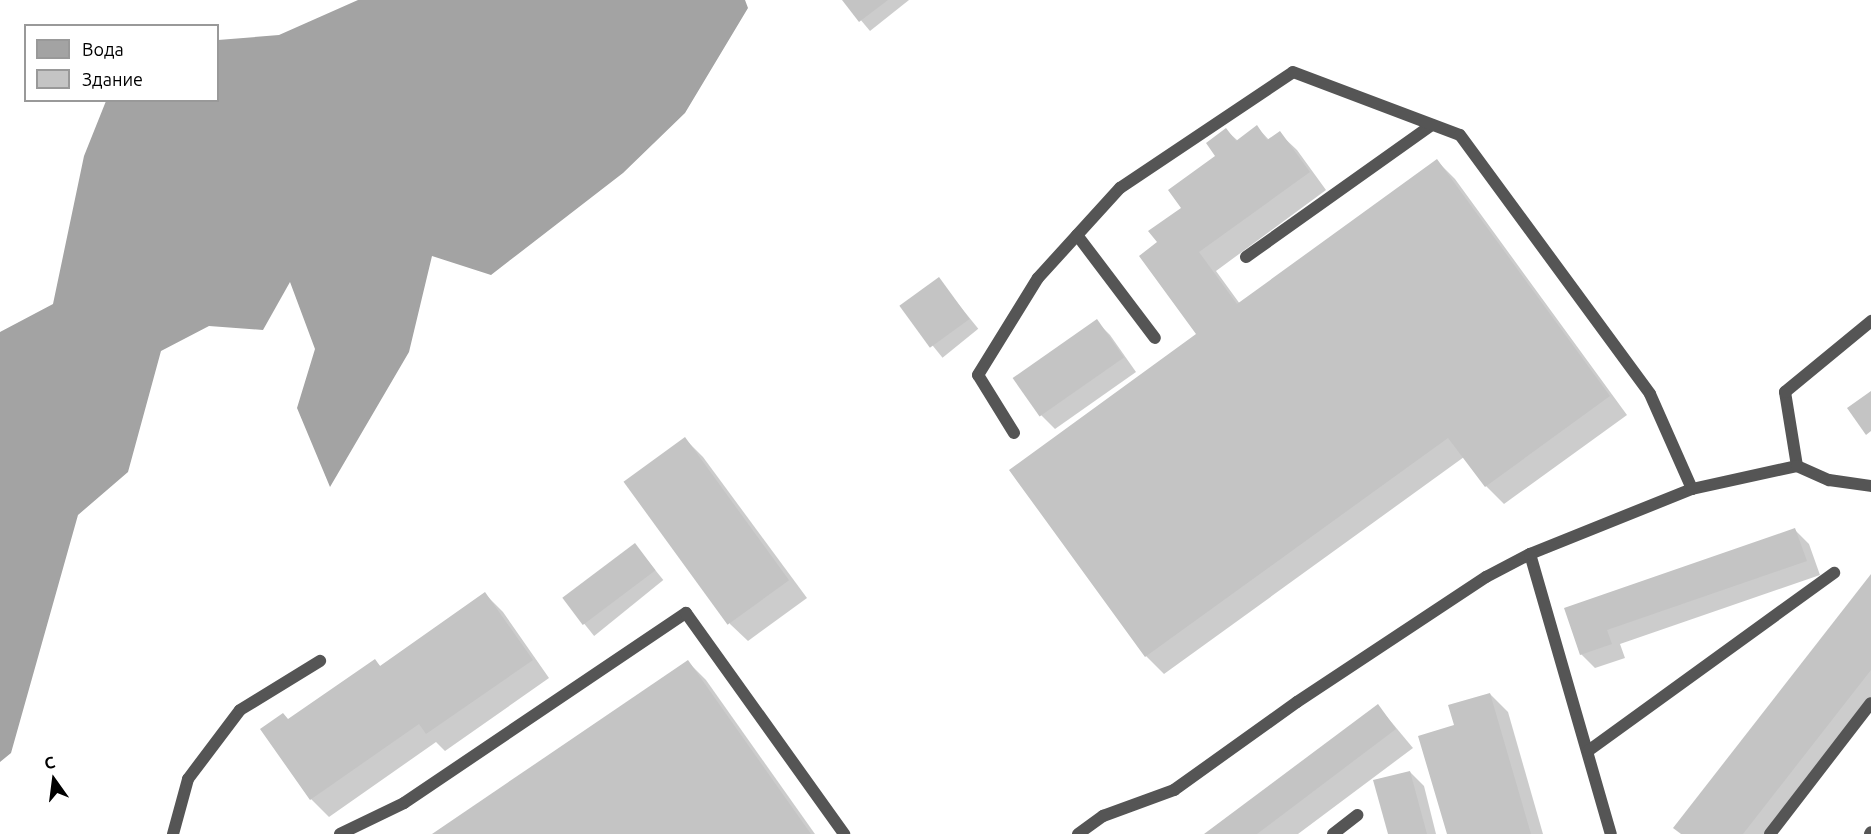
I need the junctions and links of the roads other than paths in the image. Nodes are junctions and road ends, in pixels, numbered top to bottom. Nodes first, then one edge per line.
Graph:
1 (1431, 125) junction
2 (1077, 235) junction
3 (1246, 257) dead end
4 (1871, 321) edge
5 (1155, 338) dead end
6 (1014, 433) dead end
7 (1797, 466) junction
8 (1871, 486) edge
9 (1692, 489) junction
10 (1530, 554) junction
11 (1834, 573) dead end
12 (320, 661) dead end
13 (1871, 703) edge
14 (1588, 751) junction
15 (1357, 815) dead end
16 (173, 834) edge
17 (340, 834) edge
18 (844, 834) edge
19 (1078, 834) edge
20 (1333, 834) edge
21 (1611, 834) edge
22 (1770, 834) edge

1 - 2 lane
1 - 3 lane
1 - 9 lane
2 - 5 lane
2 - 6 lane
4 - 7 lane
7 - 8 lane
7 - 9 lane
9 - 10 lane
10 - 14 lane
10 - 19 lane
11 - 14 lane
12 - 16 lane
13 - 22 lane
14 - 21 lane
15 - 20 lane
17 - 18 lane

